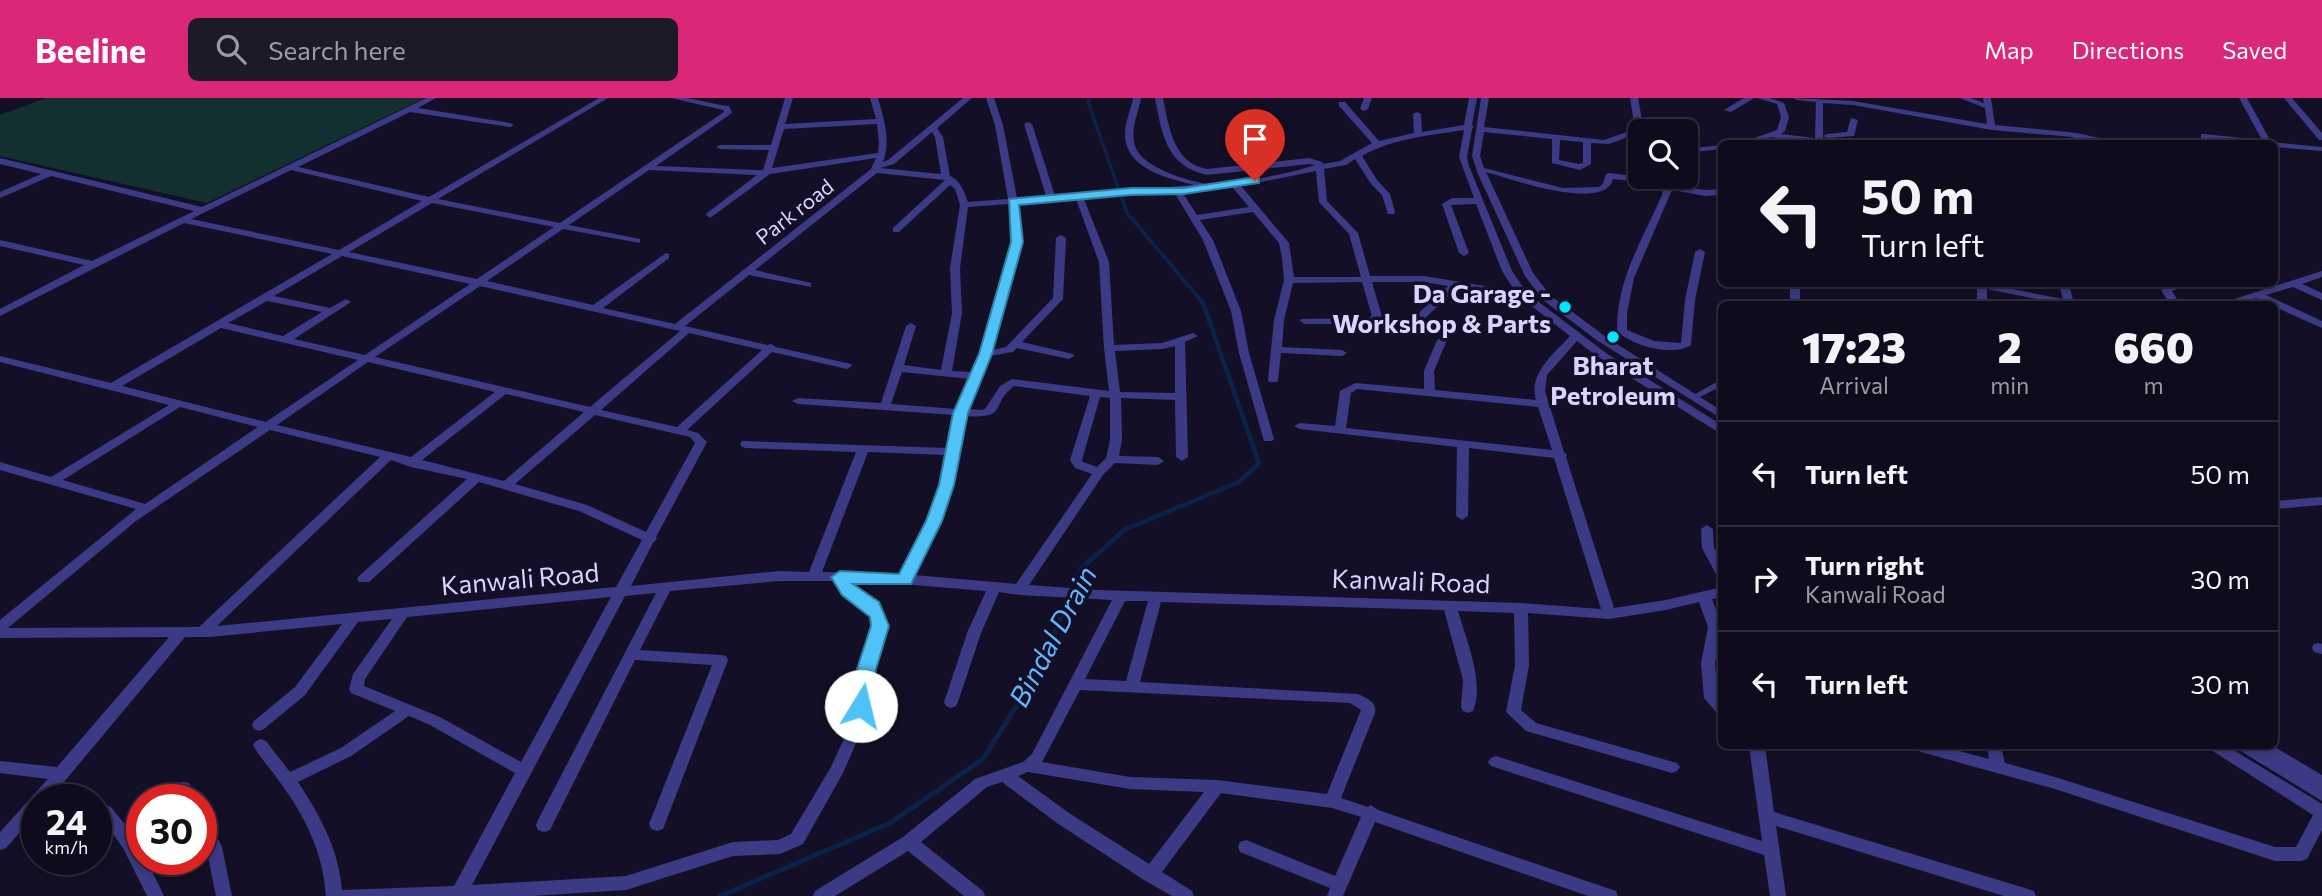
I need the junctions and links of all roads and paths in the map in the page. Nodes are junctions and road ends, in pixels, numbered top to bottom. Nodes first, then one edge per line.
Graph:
1 (432, 98) edge
2 (604, 98) edge
3 (680, 98) edge
4 (789, 98) edge
5 (874, 98) edge
6 (968, 98) edge
7 (990, 98) edge
8 (1137, 98) edge
9 (1159, 98) edge
10 (1368, 98) edge
11 (1473, 98) edge
12 (1485, 98) edge
13 (1634, 98) edge
14 (1750, 98) edge
15 (1761, 98) edge
16 (1797, 98) edge
17 (1964, 98) edge
18 (2243, 98) edge
19 (2288, 98) edge
20 (1841, 100) edge
21 (1783, 101) edge
22 (1986, 102) edge
23 (1819, 103) dead end
24 (1342, 104) dead end
25 (409, 109) junction
26 (1364, 109) dead end
27 (1728, 110) dead end
28 (1417, 114) dead end
29 (1637, 119) edge
30 (1854, 120) dead end
31 (880, 121) junction
32 (1028, 124) dead end
33 (510, 125) dead end
34 (780, 127) junction
35 (933, 127) junction
36 (1470, 127) junction
37 (1992, 128) junction
38 (1481, 129) junction
39 (1628, 132) edge
40 (2021, 132) junction
41 (1418, 134) junction
42 (1774, 135) junction
43 (2204, 136) dead end
44 (1556, 137) junction
45 (1819, 138) junction
46 (2322, 138) edge
47 (2076, 139) edge
48 (1756, 140) edge
49 (1826, 140) edge
50 (2022, 140) edge
51 (2241, 140) edge
52 (2266, 140) edge
53 (1587, 141) junction
54 (2278, 144) edge
55 (1377, 145) junction
56 (720, 147) dead end
57 (1718, 147) edge
58 (774, 148) junction
59 (2322, 149) edge
60 (1698, 150) edge
61 (1471, 153) junction
62 (882, 155) junction
63 (1358, 157) junction
64 (0, 161) edge
65 (289, 167) junction
66 (1319, 167) junction
67 (650, 168) junction
68 (876, 168) junction
69 (1487, 170) junction
70 (766, 172) junction
71 (51, 173) junction
72 (948, 178) junction
73 (1628, 178) edge
74 (1235, 185) junction
75 (1213, 188) junction
76 (1664, 189) edge
77 (1691, 189) edge
78 (1178, 191) junction
79 (0, 195) edge
80 (1718, 195) edge
81 (1079, 196) junction
82 (1051, 198) junction
83 (429, 200) junction
84 (1477, 201) junction
85 (1013, 202) junction
86 (964, 205) junction
87 (1252, 209) junction
88 (202, 210) junction
89 (1391, 212) dead end
90 (710, 215) dead end
91 (1194, 218) junction
92 (182, 220) junction
93 (562, 226) junction
94 (896, 230) dead end
95 (1061, 238) dead end
96 (637, 241) dead end
97 (0, 243) edge
98 (1700, 252) dead end
99 (337, 253) junction
100 (1464, 253) dead end
101 (666, 256) dead end
102 (93, 264) junction
103 (746, 271) junction
104 (2322, 274) edge
105 (1366, 279) junction
106 (1289, 280) junction
107 (477, 282) junction
108 (1457, 283) junction
109 (2293, 284) junction
110 (808, 285) dead end
111 (1795, 287) dead end
112 (1992, 287) edge
113 (1523, 295) junction
114 (2257, 295) junction
115 (263, 297) junction
116 (2322, 297) edge
117 (1795, 301) edge
118 (2054, 301) edge
119 (2238, 301) edge
120 (2270, 301) edge
121 (346, 302) dead end
122 (2278, 305) edge
123 (595, 309) junction
124 (331, 311) junction
125 (0, 313) edge
126 (1305, 321) dead end
127 (1416, 321) dead end
128 (217, 324) junction
129 (2322, 325) edge
130 (911, 326) dead end
131 (682, 329) junction
132 (1193, 336) dead end
133 (1574, 336) junction
134 (284, 340) junction
135 (1442, 340) dead end
136 (1180, 342) junction
137 (1015, 344) junction
138 (771, 347) junction
139 (1109, 348) junction
140 (1276, 350) junction
141 (1342, 353) dead end
142 (986, 354) junction
143 (1069, 356) dead end
144 (0, 359) edge
145 (365, 359) junction
146 (847, 366) dead end
147 (899, 368) junction
148 (946, 373) junction
149 (978, 376) junction
150 (1273, 380) dead end
151 (1718, 384) edge
152 (111, 388) junction
153 (505, 390) junction
154 (1430, 392) junction
155 (1096, 394) junction
156 (1700, 394) junction
157 (1115, 396) junction
158 (1181, 397) junction
159 (798, 401) dead end
160 (178, 404) junction
161 (1544, 404) junction
162 (1718, 405) edge
163 (885, 407) junction
164 (593, 411) junction
165 (960, 413) junction
166 (1718, 416) edge
167 (268, 426) junction
168 (1300, 426) dead end
169 (1718, 427) edge
170 (679, 431) junction
171 (1340, 431) junction
172 (1268, 439) dead end
173 (746, 444) dead end
174 (1463, 446) junction
175 (863, 450) junction
176 (953, 452) junction
177 (1561, 455) junction
178 (387, 457) junction
179 (1182, 457) dead end
180 (1112, 459) junction
181 (1158, 461) dead end
182 (411, 463) junction
183 (6, 468) edge
184 (1099, 472) junction
185 (0, 477) edge
186 (476, 478) junction
187 (53, 481) junction
188 (506, 485) junction
189 (2322, 501) edge
190 (2278, 505) edge
191 (146, 508) junction
192 (1462, 516) dead end
193 (1706, 529) dead end
194 (651, 539) junction
195 (1718, 566) edge
196 (814, 576) junction
197 (840, 577) junction
198 (364, 579) dead end
199 (905, 580) junction
200 (665, 588) junction
201 (994, 588) junction
202 (1019, 590) junction
203 (622, 592) junction
204 (1718, 593) edge
205 (1121, 596) junction
206 (1704, 596) junction
207 (1156, 597) junction
208 (1450, 606) junction
209 (1521, 608) junction
210 (403, 614) junction
211 (1609, 614) junction
212 (354, 618) junction
213 (0, 627) edge
214 (181, 632) junction
215 (202, 632) junction
216 (0, 633) edge
217 (632, 655) junction
218 (1076, 684) junction
219 (1131, 688) junction
220 (951, 702) dead end
221 (1718, 705) edge
222 (1468, 706) dead end
223 (407, 710) junction
224 (258, 725) dead end
225 (261, 745) dead end
226 (1757, 749) edge
227 (1933, 749) edge
228 (1995, 749) edge
229 (2221, 749) edge
230 (2237, 749) edge
231 (2249, 749) edge
232 (2267, 749) edge
233 (1496, 762) dead end
234 (1028, 766) junction
235 (1998, 766) junction
236 (0, 767) edge
237 (1672, 767) dead end
238 (523, 770) junction
239 (61, 774) junction
240 (1003, 774) junction
241 (288, 780) junction
242 (2322, 783) edge
243 (52, 784) edge
244 (1217, 786) junction
245 (2322, 794) edge
246 (1332, 801) junction
247 (2322, 803) edge
248 (1371, 812) junction
249 (2322, 813) edge
250 (1768, 817) junction
251 (21, 820) edge
252 (112, 822) edge
253 (657, 824) dead end
254 (544, 825) dead end
255 (909, 842) junction
256 (0, 844) edge
257 (1245, 847) dead end
258 (1772, 851) junction
259 (217, 862) edge
260 (1150, 875) junction
261 (1337, 891) edge
262 (459, 893) junction
263 (156, 896) edge
264 (224, 896) edge
265 (334, 896) edge
266 (345, 896) edge
267 (821, 896) edge
268 (977, 896) edge
269 (1186, 896) edge
270 (1610, 896) edge
271 (1778, 896) edge
272 (2028, 896) edge

1 - 25 street
2 - 83 street
3 - 67 street
4 - 34 street
5 - 31 street, Park road
6 - 35 street
7 - 85 street
8 - 75 street
9 - 66 street
10 - 26 street
11 - 36 street
12 - 38 street
13 - 29 street
14 - 27 street
15 - 21 street
16 - 20 street
17 - 22 street
18 - 52 street
19 - 46 street
20 - 37 street
21 - 42 street
22 - 37 street
23 - 45 street
24 - 55 street
25 - 33 street
25 - 65 street
28 - 41 street
30 - 45 street
31 - 34 street
31 - 62 street, Park road
32 - 82 street
34 - 58 street
35 - 68 street
35 - 72 street
36 - 41 street
36 - 61 street
37 - 40 street
38 - 44 street
38 - 61 street
39 - 53 street
40 - 47 street
40 - 50 street
41 - 55 street
42 - 45 street
42 - 48 street
43 - 51 street
44 - 53 street
44 - 53 street
45 - 49 street
54 - 59 street
55 - 63 street
56 - 58 street
57 - 60 street
58 - 70 street
61 - 69 street
61 - 84 street
61 - 166 street
62 - 68 street, Park road
62 - 70 street
63 - 66 street
63 - 89 street
64 - 71 street
65 - 83 street
65 - 88 street
66 - 74 street
66 - 105 street
67 - 70 street
67 - 93 street
68 - 72 street
68 - 103 street, Park road
69 - 73 street
69 - 156 street
70 - 90 street
71 - 79 street
71 - 88 street
72 - 86 street
72 - 94 street
74 - 75 street
74 - 87 street
75 - 78 street
76 - 98 street
77 - 80 street
78 - 81 street
78 - 91 street
81 - 82 street
81 - 139 street
82 - 85 street
83 - 93 street
83 - 99 street
84 - 100 street
84 - 113 street
85 - 86 street
85 - 142 street
86 - 148 street
87 - 91 street
87 - 106 street
88 - 92 street
91 - 172 street
92 - 99 street
92 - 102 street
93 - 96 street
93 - 107 street
95 - 137 street
97 - 102 street
99 - 107 street
99 - 115 street
101 - 123 street
102 - 125 street
103 - 110 street
103 - 131 street, Park road
104 - 109 street
105 - 106 street
105 - 108 street
105 - 126 street
106 - 140 street
107 - 123 street
107 - 145 street
108 - 113 street
108 - 127 street
109 - 114 street
109 - 116 street
111 - 117 street
112 - 118 street
113 - 133 street
114 - 119 street
114 - 120 street
115 - 124 street
115 - 128 street
121 - 124 street
122 - 129 street
123 - 131 street
124 - 134 street
128 - 134 street
128 - 152 street
130 - 147 street
131 - 138 street
131 - 164 street, Park road
132 - 136 street
133 - 161 street
133 - 169 street
134 - 145 street
135 - 154 street
136 - 139 street
136 - 158 street
137 - 142 street
137 - 143 street
138 - 146 street
138 - 170 street
139 - 157 street
140 - 141 street
140 - 150 street
142 - 149 street
144 - 152 street
145 - 153 street
145 - 167 street
147 - 148 street
147 - 163 street
148 - 149 street
149 - 165 street
151 - 156 street
152 - 160 street
153 - 164 street
153 - 182 street
154 - 161 street
154 - 171 street
155 - 157 street
155 - 165 street
155 - 184 street
156 - 162 street
157 - 158 street
157 - 180 street
158 - 179 street
159 - 163 street
160 - 167 street
160 - 187 street
161 - 177 street
163 - 165 street
164 - 170 street
164 - 188 street, Park road
165 - 176 street
167 - 178 street
167 - 191 street
168 - 171 street
170 - 194 street
171 - 174 street
173 - 175 street
174 - 177 street
174 - 192 street
175 - 176 street
175 - 196 street
176 - 199 street
177 - 211 street
178 - 182 street
178 - 215 street
180 - 181 street
180 - 184 street
182 - 186 street
183 - 185 street
183 - 187 street
184 - 202 street
186 - 188 street
186 - 198 street
187 - 191 street
188 - 194 street
189 - 190 street
191 - 213 street
193 - 195 street
194 - 203 street
196 - 197 street, Kanwali Road
196 - 200 street, Kanwali Road
197 - 199 street, Kanwali Road
197 - 262 street
199 - 201 street, Kanwali Road
200 - 203 street, Kanwali Road
200 - 217 street
201 - 202 street, Kanwali Road
201 - 220 street
202 - 205 street, Kanwali Road
203 - 210 street, Kanwali Road
203 - 238 street
204 - 206 street, Kanwali Road
205 - 207 street, Kanwali Road
205 - 218 street
206 - 211 street, Kanwali Road
206 - 221 street
207 - 208 street, Kanwali Road
207 - 219 street
208 - 209 street, Kanwali Road
208 - 222 street
209 - 211 street, Kanwali Road
209 - 237 street
210 - 212 street, Kanwali Road
210 - 223 street
212 - 215 street, Kanwali Road
212 - 224 street
214 - 215 street, Kanwali Road
214 - 216 street, Kanwali Road
214 - 239 street
217 - 253 street
217 - 254 street
218 - 219 street
218 - 234 street
219 - 246 street
223 - 238 street
223 - 241 street
225 - 241 street
226 - 250 street
227 - 235 street
228 - 235 street
229 - 249 street
230 - 247 street
231 - 245 street
232 - 242 street
233 - 258 street
234 - 240 street
234 - 244 street
235 - 249 street
236 - 239 street
238 - 262 street
239 - 243 street
240 - 255 street
240 - 260 street
241 - 265 street
244 - 246 street
244 - 260 street
246 - 248 street
248 - 261 street
248 - 270 street
250 - 258 street
250 - 272 street
251 - 256 street
252 - 263 street
255 - 267 street
255 - 268 street
257 - 261 street
258 - 271 street
259 - 264 street
260 - 269 street
262 - 266 street

